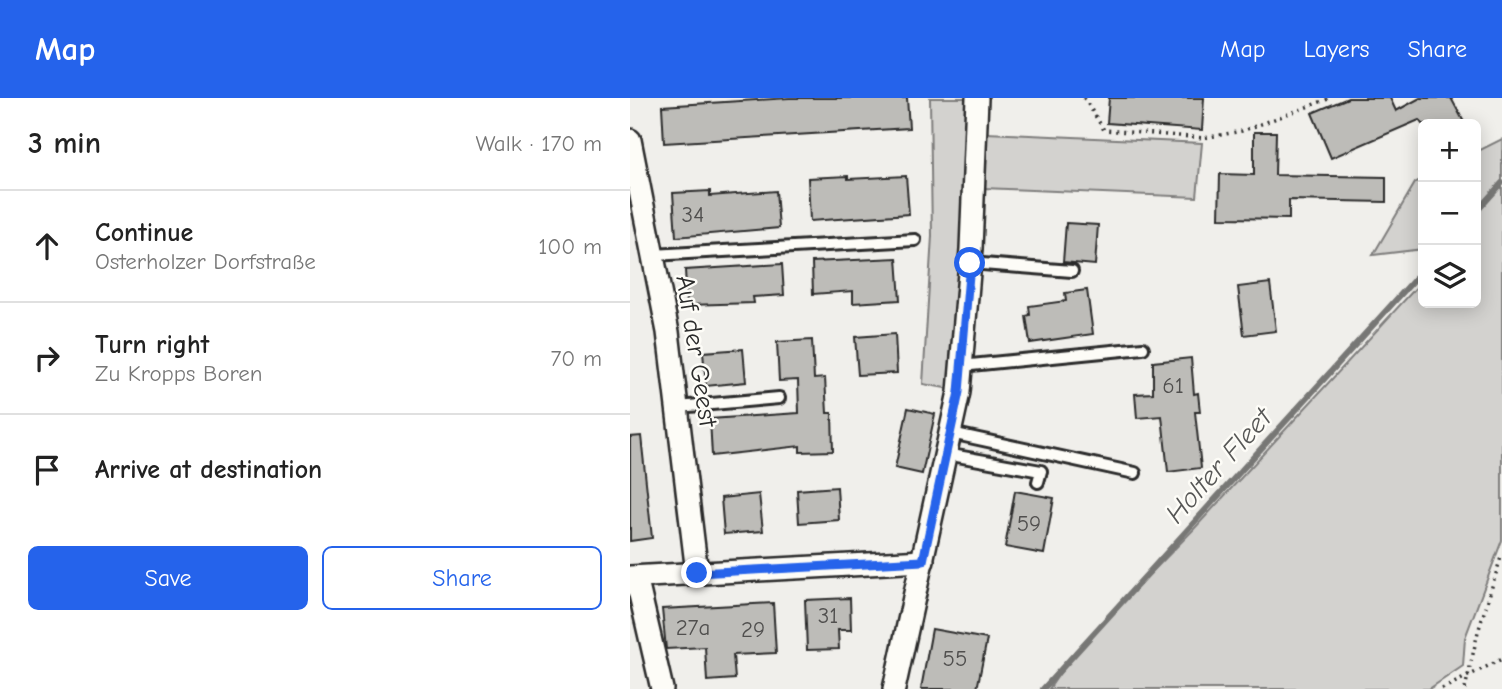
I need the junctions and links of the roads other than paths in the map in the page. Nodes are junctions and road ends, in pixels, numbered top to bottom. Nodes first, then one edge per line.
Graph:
1 (976, 98) edge
2 (630, 140) edge
3 (915, 240) dead end
4 (653, 255) junction
5 (970, 263) junction
6 (1072, 271) dead end
7 (1143, 348) dead end
8 (961, 366) junction
9 (779, 398) dead end
10 (678, 407) junction
11 (951, 433) junction
12 (946, 454) junction
13 (1135, 473) dead end
14 (1038, 482) dead end
15 (923, 561) junction
16 (697, 573) junction
17 (633, 577) edge
18 (662, 689) edge
19 (894, 689) edge

1 - 5 street
2 - 4 street, Auf der Geest
3 - 4 lane
4 - 10 street, Auf der Geest
5 - 6 lane
5 - 8 street
7 - 8 lane
8 - 11 street
9 - 10 lane
10 - 16 street, Auf der Geest
11 - 12 street
11 - 13 lane
12 - 14 lane
12 - 15 street
15 - 16 street
15 - 19 street
16 - 17 street
17 - 18 street

